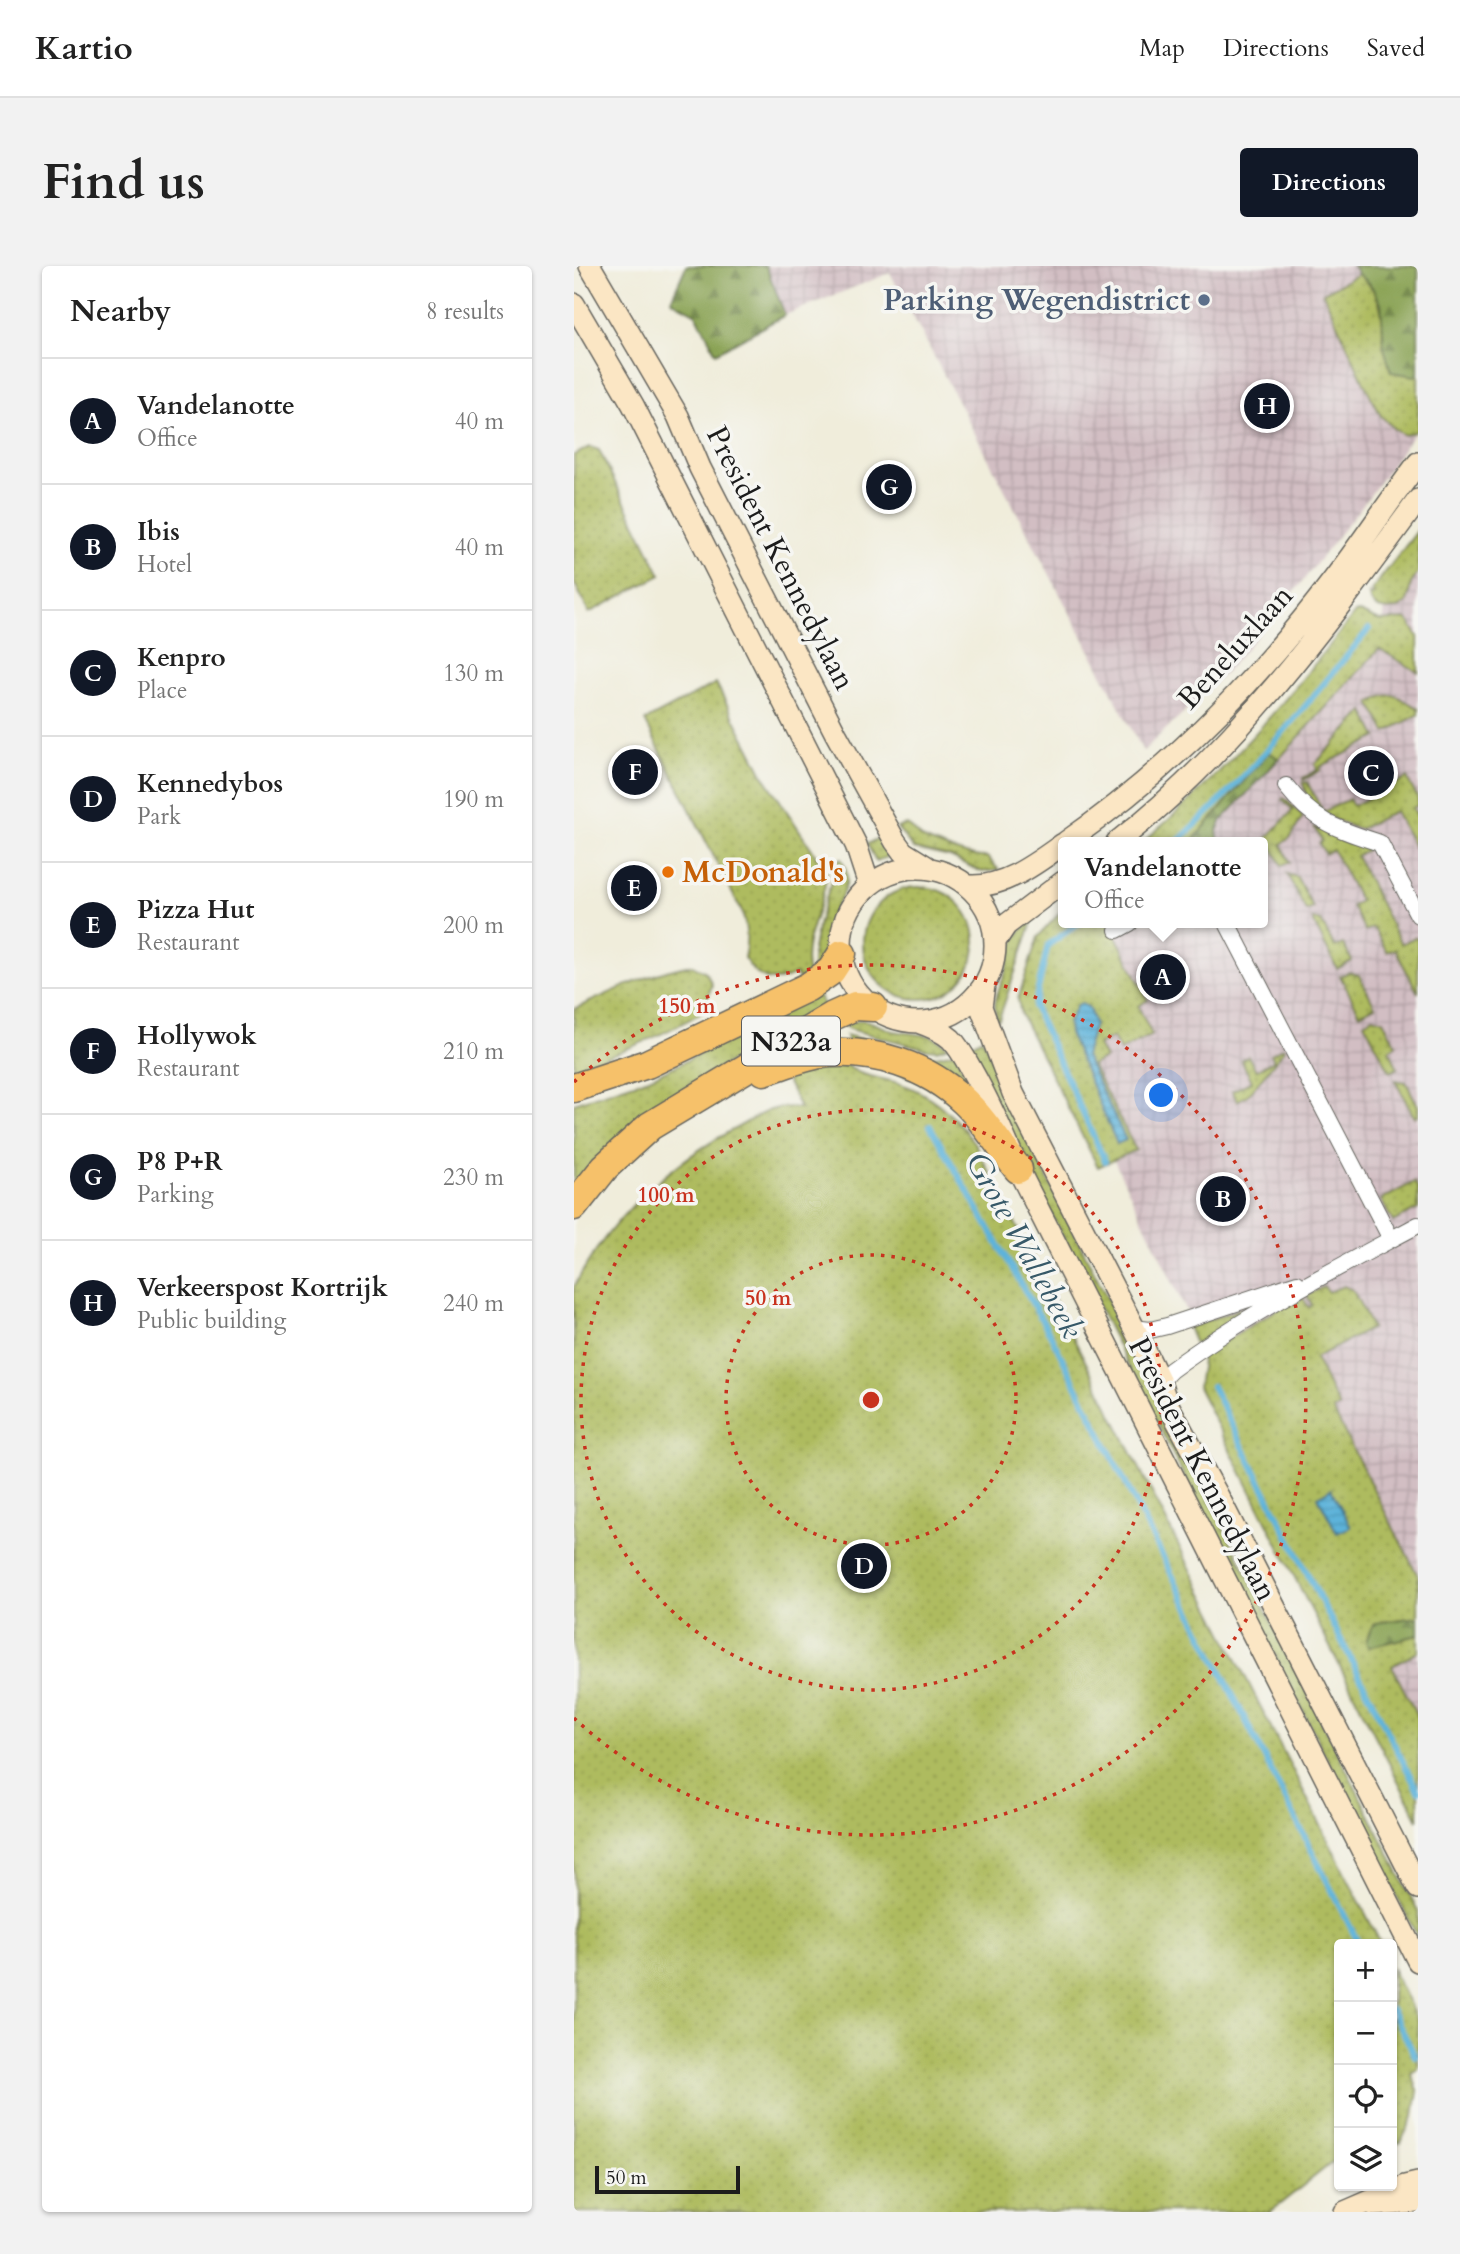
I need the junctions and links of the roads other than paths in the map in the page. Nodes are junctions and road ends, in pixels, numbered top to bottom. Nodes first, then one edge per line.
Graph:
1 (590, 266) edge
2 (574, 303) edge
3 (1418, 463) edge
4 (1418, 500) edge
5 (1286, 786) dead end
6 (1073, 837) edge
7 (1123, 837) edge
8 (1058, 847) edge
9 (927, 867) junction
10 (869, 885) junction
11 (969, 886) junction
12 (1058, 886) edge
13 (1418, 915) edge
14 (1230, 928) edge
15 (996, 940) junction
16 (842, 954) junction
17 (984, 985) junction
18 (873, 1007) junction
19 (918, 1022) junction
20 (574, 1088) edge
21 (712, 1088) junction
22 (1018, 1169) junction
23 (574, 1206) edge
24 (1418, 1225) edge
25 (1391, 1239) junction
26 (1325, 1273) junction
27 (1134, 1328) junction
28 (1161, 1386) junction
29 (1418, 1888) edge
30 (1418, 1961) edge
31 (1418, 2183) edge
32 (1418, 2202) edge
33 (1353, 2209) edge

1 - 9 main road, President Kennedylaan
2 - 10 main road, President Kennedylaan
3 - 6 main road, Beneluxlaan
4 - 7 main road, Beneluxlaan
5 - 13 street
8 - 11 main road, Beneluxlaan
9 - 10 main road
9 - 11 main road
10 - 16 main road
11 - 15 main road
12 - 15 main road
14 - 25 street
15 - 17 main road
16 - 18 main road
16 - 20 highway, N323a
17 - 19 main road
17 - 27 main road, President Kennedylaan
18 - 19 main road
18 - 21 highway, N323a
19 - 22 main road, President Kennedylaan
21 - 22 highway
21 - 23 highway, N323a
22 - 30 main road, President Kennedylaan
24 - 25 street
25 - 26 street
26 - 27 street
26 - 28 street
27 - 28 main road, President Kennedylaan
28 - 29 main road, President Kennedylaan
31 - 33 main road
32 - 33 main road

